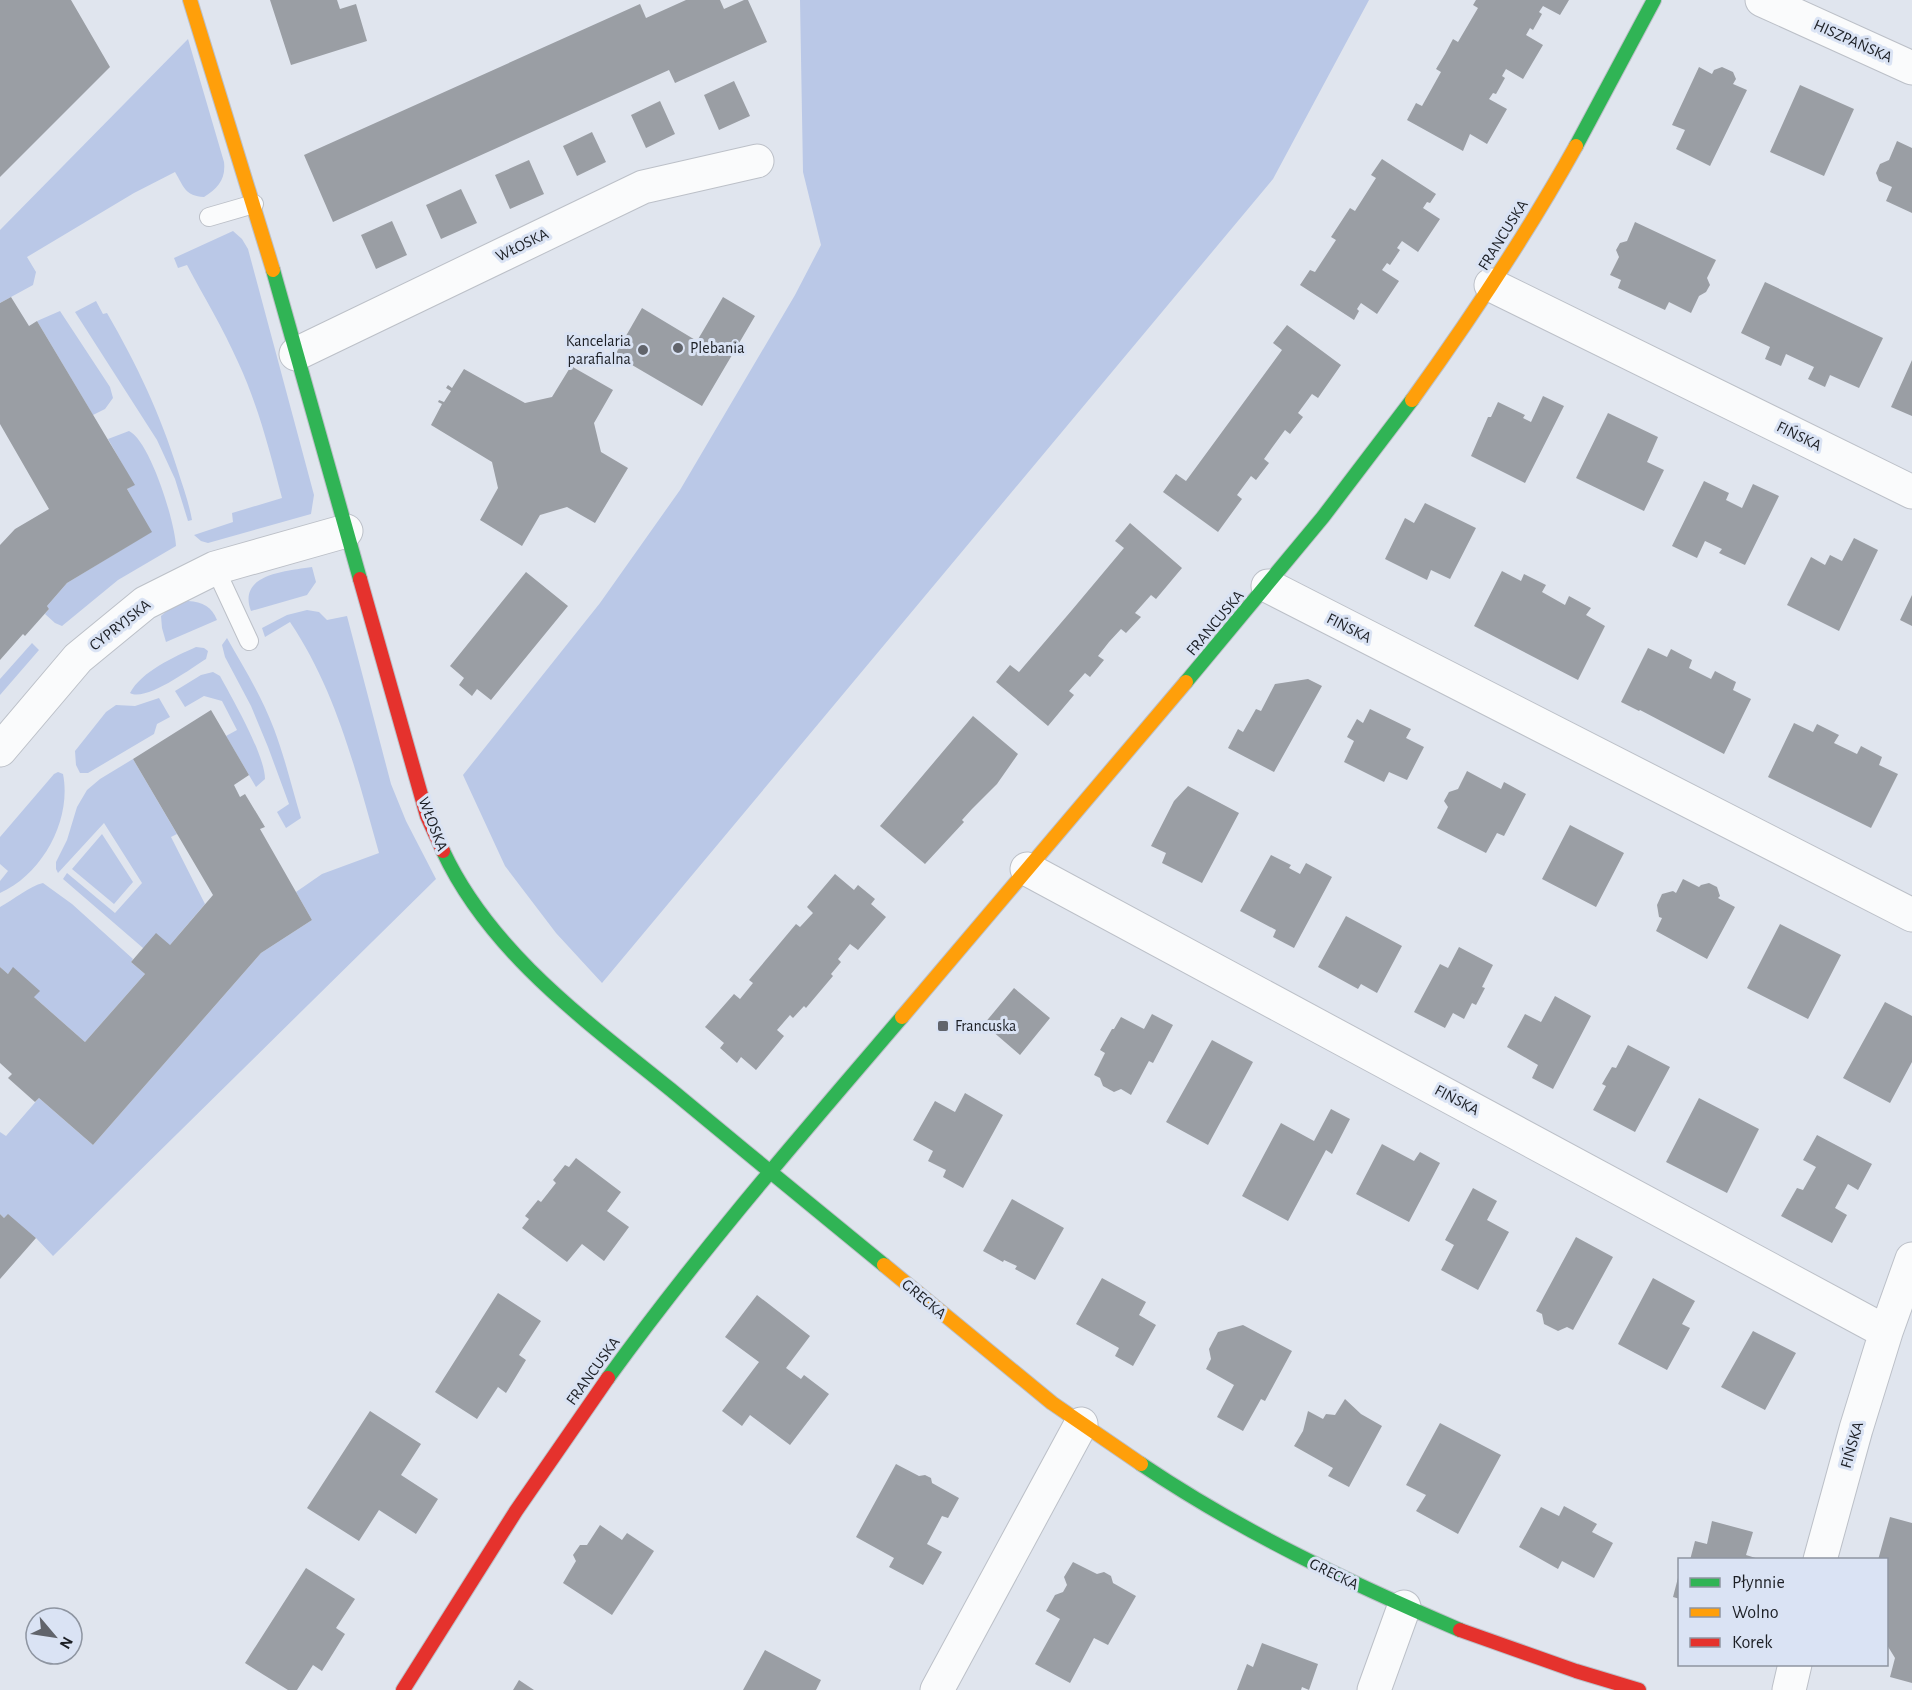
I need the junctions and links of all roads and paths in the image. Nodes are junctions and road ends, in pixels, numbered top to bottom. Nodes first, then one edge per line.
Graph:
1 (190, 0) edge
2 (1654, 0) edge
3 (1762, 0) edge
4 (1912, 68) edge
5 (757, 161) dead end
6 (254, 204) junction
7 (209, 217) dead end
8 (1491, 285) junction
9 (296, 354) junction
10 (1912, 492) edge
11 (346, 531) junction
12 (216, 568) junction
13 (1268, 586) junction
14 (249, 641) dead end
15 (0, 750) edge
16 (1027, 869) junction
17 (1912, 915) edge
18 (769, 1171) junction
19 (1912, 1259) edge
20 (1886, 1332) junction
21 (1081, 1424) junction
22 (1821, 1558) edge
23 (1404, 1607) junction
24 (1795, 1666) edge
25 (403, 1690) edge
26 (937, 1690) edge
27 (1374, 1690) edge
28 (1639, 1690) edge
29 (1789, 1690) edge

1 - 6 street, WŁOSKA
2 - 8 street, FRANCUSKA
3 - 4 street, HISZPAŃSKA
5 - 9 street, WŁOSKA
6 - 7 lane
6 - 9 street, WŁOSKA
8 - 10 street, FIŃSKA
8 - 13 street, FRANCUSKA
9 - 11 street, WŁOSKA
11 - 12 street, CYPRYJSKA
11 - 18 street, WŁOSKA
12 - 14 lane
12 - 15 street, CYPRYJSKA
13 - 16 street, FRANCUSKA
13 - 17 street, FIŃSKA
16 - 18 street, FRANCUSKA
16 - 20 street, FIŃSKA
18 - 21 street, GRECKA
18 - 25 street, FRANCUSKA
19 - 20 street, FIŃSKA
20 - 22 street, FIŃSKA
21 - 23 street, GRECKA
21 - 26 street
23 - 27 street
23 - 28 street, GRECKA
24 - 29 street

